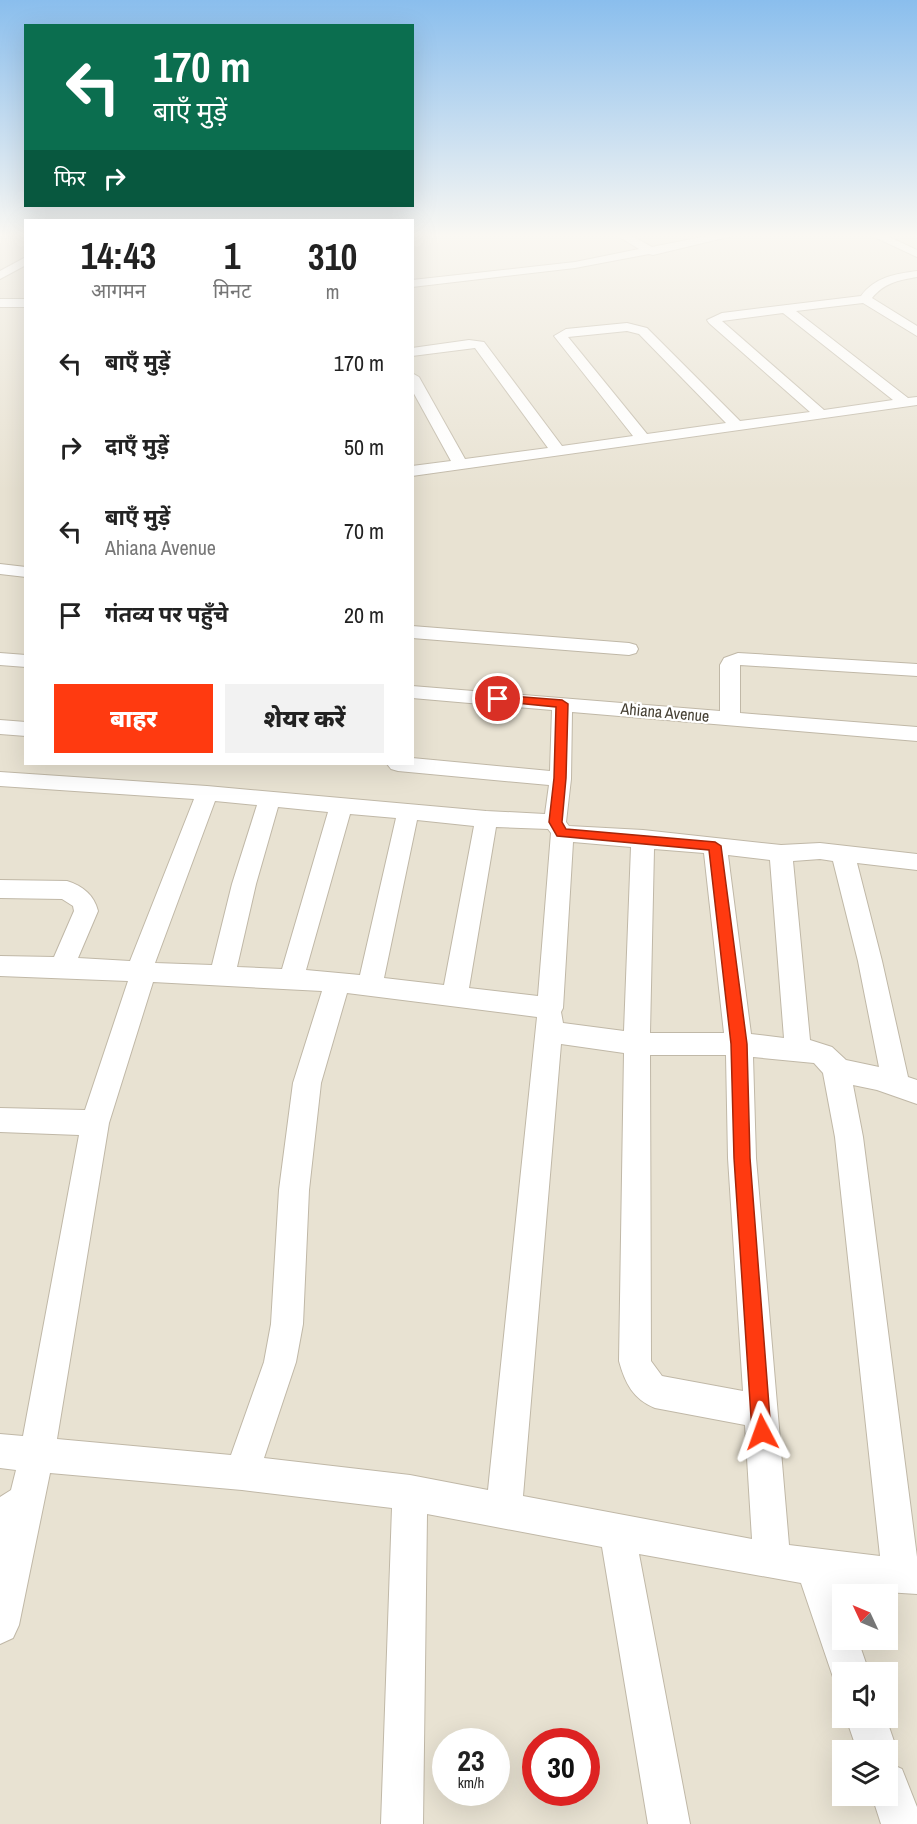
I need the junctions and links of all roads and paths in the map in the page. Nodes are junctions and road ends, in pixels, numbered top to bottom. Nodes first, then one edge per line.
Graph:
1 (713, 320) edge
2 (799, 320) edge
3 (898, 320) edge
4 (917, 332) edge
5 (414, 351) edge
6 (414, 381) edge
7 (911, 402) edge
8 (822, 415) junction
9 (737, 426) junction
10 (643, 440) junction
11 (558, 451) junction
12 (461, 465) junction
13 (414, 471) edge
14 (0, 569) edge
15 (24, 572) edge
16 (414, 632) edge
17 (629, 649) dead end
18 (0, 659) edge
19 (24, 661) edge
20 (917, 670) edge
21 (414, 692) edge
22 (562, 704) junction
23 (730, 717) junction
24 (0, 727) edge
25 (24, 729) edge
26 (917, 734) edge
27 (410, 765) edge
28 (560, 778) junction
29 (0, 779) edge
30 (207, 793) junction
31 (269, 800) junction
32 (341, 806) junction
33 (408, 812) junction
34 (486, 819) junction
35 (559, 827) junction
36 (643, 838) junction
37 (715, 846) junction
38 (781, 853) junction
39 (843, 854) junction
40 (917, 862) edge
41 (0, 889) edge
42 (0, 966) edge
43 (62, 967) junction
44 (141, 971) junction
45 (222, 976) junction
46 (291, 980) junction
47 (338, 982) junction
48 (370, 986) junction
49 (455, 996) junction
50 (550, 1020) junction
51 (637, 1044) junction
52 (739, 1044) junction
53 (798, 1049) junction
54 (836, 1070) junction
55 (907, 1088) edge
56 (0, 1120) edge
57 (95, 1123) junction
58 (760, 1411) junction
59 (0, 1451) edge
60 (37, 1453) junction
61 (242, 1473) junction
62 (410, 1493) junction
63 (13, 1510) edge
64 (504, 1512) junction
65 (617, 1532) junction
66 (772, 1560) junction
67 (814, 1566) junction
68 (909, 1576) edge
69 (0, 1625) edge
70 (847, 1662) edge
71 (896, 1806) edge
72 (402, 1824) edge
73 (669, 1824) edge
74 (902, 1824) edge

1 - 8 street
2 - 7 street
3 - 4 street
5 - 11 street
6 - 12 street
7 - 8 street
8 - 9 street
9 - 10 street
9 - 10 street
10 - 11 street
11 - 12 street
12 - 13 street
14 - 15 street
16 - 17 street
18 - 19 street
20 - 23 street
21 - 22 street, Ahiana Avenue
22 - 23 street, Ahiana Avenue
22 - 28 street
23 - 26 street, Ahiana Avenue
24 - 25 street
27 - 28 street
28 - 35 street
29 - 30 street
30 - 31 street
30 - 44 street
31 - 32 street
31 - 45 street
32 - 33 street
32 - 46 street
33 - 34 street
33 - 48 street
34 - 35 street
34 - 49 street
35 - 36 street
35 - 50 street
36 - 37 street
36 - 51 street
37 - 38 street
37 - 52 street
38 - 39 street
38 - 53 street
39 - 40 street
39 - 55 street
41 - 43 street
42 - 43 street
43 - 44 street
44 - 45 street
44 - 57 street
45 - 46 street
46 - 47 street
47 - 48 street
47 - 61 street
48 - 49 street
49 - 50 street
50 - 51 street
50 - 64 street
51 - 52 street
51 - 58 street
52 - 53 street
52 - 58 street
53 - 54 street
54 - 55 street
54 - 68 street
56 - 57 street
57 - 60 street
58 - 66 street
59 - 60 street
60 - 61 street
60 - 63 street
61 - 62 street
62 - 64 street
62 - 72 street
63 - 69 street
64 - 65 street
65 - 66 street
65 - 73 street
66 - 67 street
67 - 68 street
67 - 70 street
71 - 74 street

